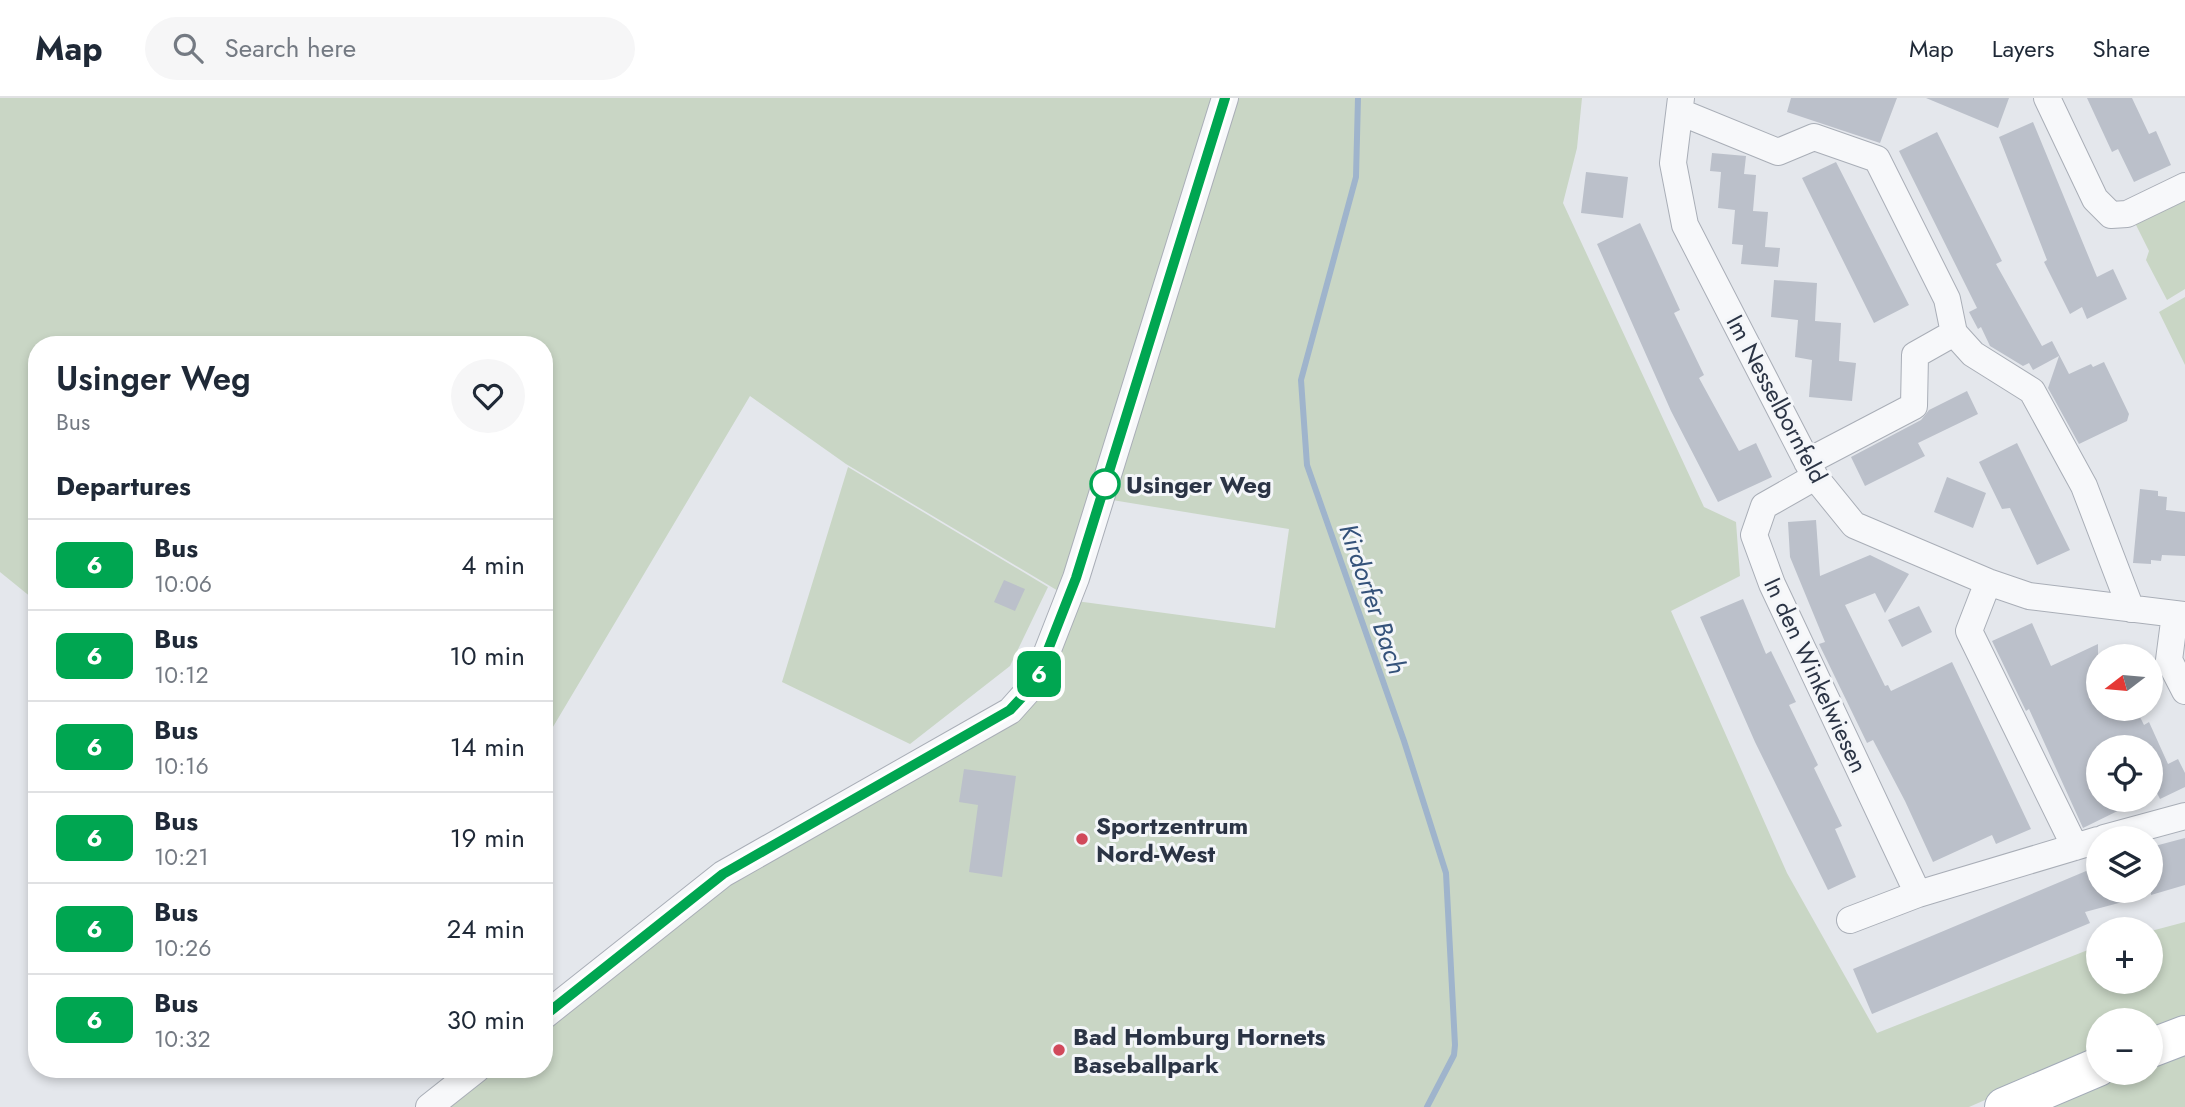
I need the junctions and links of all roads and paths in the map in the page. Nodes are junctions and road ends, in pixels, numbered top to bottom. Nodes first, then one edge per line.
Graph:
1 (1225, 98) edge
2 (2047, 98) edge
3 (1681, 105) edge
4 (2185, 186) edge
5 (1954, 333) junction
6 (1811, 470) junction
7 (1988, 582) junction
8 (2131, 609) junction
9 (2180, 614) edge
10 (2185, 691) edge
11 (2185, 816) edge
12 (2149, 826) edge
13 (2086, 843) edge
14 (1918, 894) junction
15 (1850, 920) dead end
16 (553, 1009) edge
17 (2185, 1035) edge
18 (2163, 1043) edge
19 (2086, 1072) edge
20 (466, 1078) edge
21 (429, 1107) edge
22 (2004, 1107) edge

1 - 16 street
2 - 4 street
3 - 5 street
3 - 6 street, Im Nesselbornfeld
5 - 6 street, In den Winkelwiesen
5 - 8 street
6 - 7 street, Im Nesselbornfeld
6 - 14 street, In den Winkelwiesen
7 - 8 street, Im Nesselbornfeld
7 - 13 street
8 - 9 street, Im Nesselbornfeld
9 - 10 street
11 - 12 street
13 - 14 street
14 - 15 street
17 - 18 main road
19 - 22 main road
20 - 21 street

